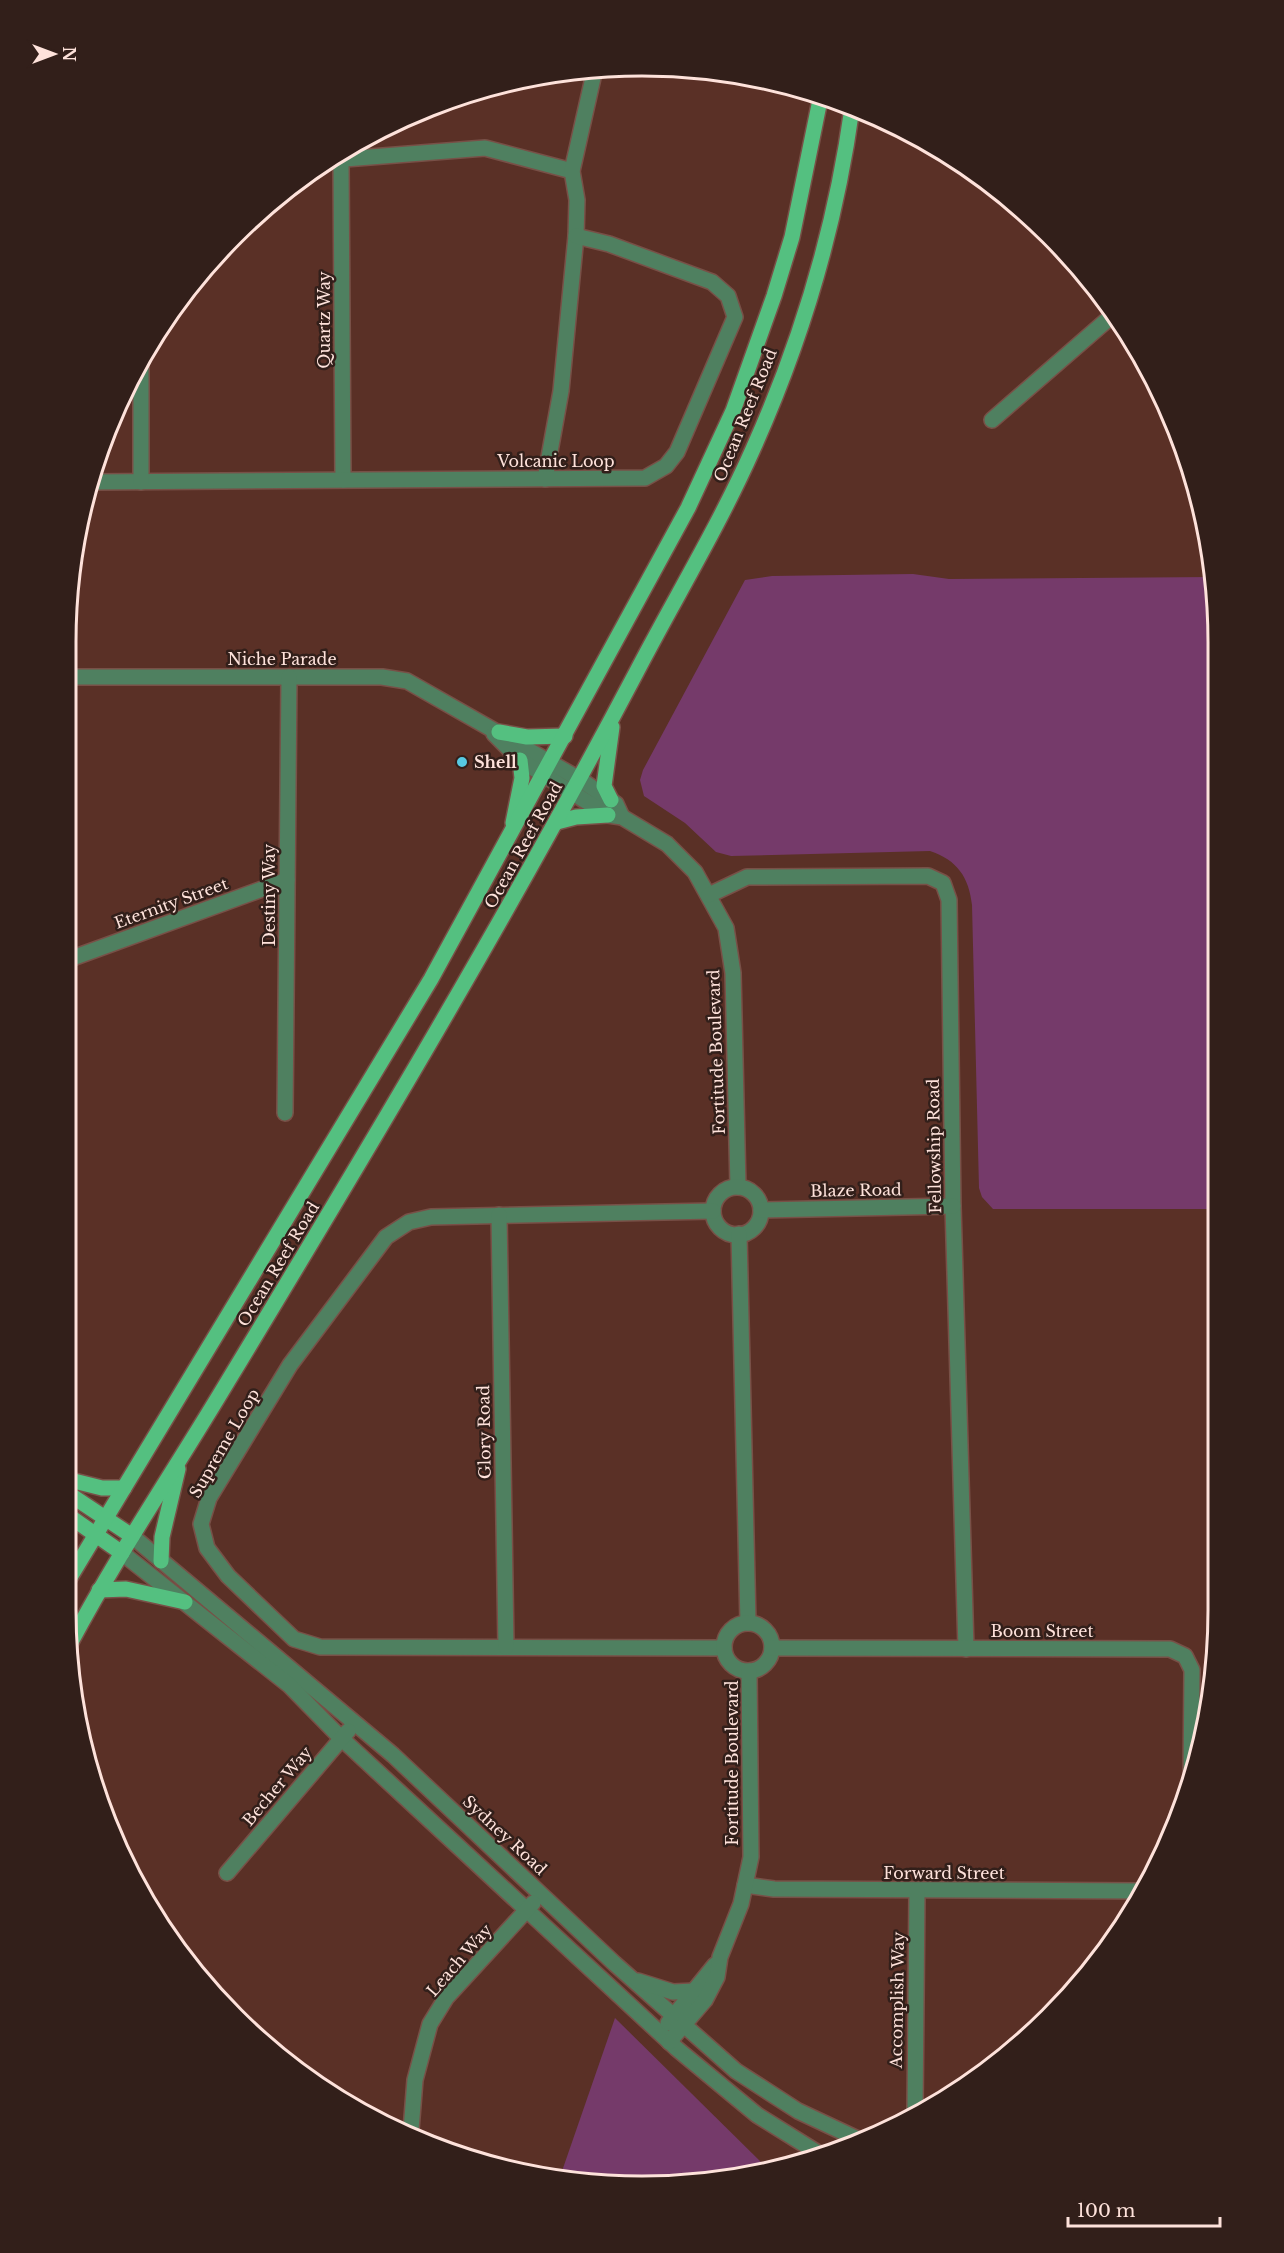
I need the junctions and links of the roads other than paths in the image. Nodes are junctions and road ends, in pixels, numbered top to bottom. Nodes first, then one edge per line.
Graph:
1 (593, 79) edge
2 (819, 105) edge
3 (850, 117) edge
4 (348, 159) edge
5 (336, 167) edge
6 (572, 171) junction
7 (576, 236) junction
8 (1107, 320) edge
9 (141, 380) edge
10 (992, 420) dead end
11 (545, 479) junction
12 (343, 480) junction
13 (100, 482) edge
14 (141, 482) junction
15 (76, 677) edge
16 (289, 677) junction
17 (614, 716) junction
18 (492, 729) junction
19 (566, 736) junction
20 (520, 760) junction
21 (547, 768) junction
22 (577, 786) junction
23 (614, 811) junction
24 (557, 822) junction
25 (511, 835) junction
26 (287, 880) junction
27 (710, 895) junction
28 (76, 957) edge
29 (285, 1113) dead end
30 (738, 1186) junction
31 (953, 1206) junction
32 (761, 1210) junction
33 (713, 1211) junction
34 (499, 1215) junction
35 (739, 1234) junction
36 (181, 1455) junction
37 (76, 1482) edge
38 (124, 1488) junction
39 (76, 1498) edge
40 (106, 1517) junction
41 (76, 1521) edge
42 (96, 1535) junction
43 (132, 1536) junction
44 (122, 1553) junction
45 (161, 1561) junction
46 (76, 1568) edge
47 (99, 1590) junction
48 (185, 1602) junction
49 (748, 1623) junction
50 (77, 1631) edge
51 (506, 1647) junction
52 (724, 1648) junction
53 (772, 1648) junction
54 (966, 1649) junction
55 (749, 1671) junction
56 (356, 1723) junction
57 (341, 1738) junction
58 (1191, 1744) edge
59 (227, 1873) dead end
60 (745, 1885) junction
61 (917, 1891) junction
62 (1134, 1891) edge
63 (541, 1894) junction
64 (528, 1909) junction
65 (720, 1957) junction
66 (633, 1979) junction
67 (695, 1991) junction
68 (680, 2021) junction
69 (664, 2037) junction
70 (915, 2106) edge
71 (411, 2127) edge
72 (851, 2136) edge
73 (812, 2150) edge

1 - 6 street
2 - 19 main road, Ocean Reef Road
3 - 17 main road, Ocean Reef Road
4 - 6 street
5 - 12 street, Quartz Way
6 - 7 street
7 - 11 street
7 - 11 street, Volcanic Loop
8 - 10 street
9 - 14 street
11 - 12 street, Volcanic Loop
12 - 14 street, Volcanic Loop
13 - 14 street, Volcanic Loop
15 - 16 street, Niche Parade
16 - 18 street, Niche Parade
16 - 26 street, Destiny Way
17 - 22 main road, Ocean Reef Road
17 - 23 main road
18 - 19 main road
18 - 20 street, Niche Parade
18 - 21 street, Niche Parade
19 - 21 main road, Ocean Reef Road
20 - 21 street, Niche Parade
20 - 25 main road
21 - 22 street, Niche Parade
21 - 25 main road, Ocean Reef Road
22 - 23 street, Fortitude Boulevard
22 - 24 main road, Ocean Reef Road
23 - 24 main road
23 - 27 street, Fortitude Boulevard
24 - 36 main road, Ocean Reef Road
25 - 38 main road, Ocean Reef Road
26 - 28 street, Eternity Street
26 - 29 street, Destiny Way
27 - 30 street, Fortitude Boulevard
27 - 31 street, Fellowship Road
30 - 32 street
30 - 33 street
31 - 32 street, Blaze Road
31 - 54 street, Fellowship Road
32 - 35 street
33 - 34 street, Supreme Loop
33 - 35 street
34 - 51 street, Glory Road
34 - 51 street, Supreme Loop
35 - 49 street
36 - 43 main road, Ocean Reef Road
36 - 45 main road
37 - 38 main road
38 - 40 main road, Ocean Reef Road
39 - 40 main road
40 - 42 main road, Ocean Reef Road
40 - 43 main road
41 - 42 main road
42 - 44 main road
42 - 46 main road, Ocean Reef Road
43 - 44 main road, Ocean Reef Road
43 - 45 street, Sydney Road
44 - 47 main road, Ocean Reef Road
44 - 48 street
45 - 56 street, Sydney Road
47 - 48 main road
47 - 50 main road, Ocean Reef Road
48 - 57 street
49 - 52 street
49 - 53 street
51 - 52 street, Supreme Loop
52 - 55 street
53 - 54 street, Boom Street
53 - 55 street
54 - 58 street, Boom Street
55 - 60 street, Fortitude Boulevard
56 - 57 street, Becher Way
56 - 63 street, Sydney Road
57 - 59 street, Becher Way
57 - 64 street
60 - 61 street, Forward Street
60 - 65 street, Fortitude Boulevard
61 - 62 street, Forward Street
61 - 70 street, Accomplish Way
63 - 64 street, Leach Way
63 - 66 street, Sydney Road
64 - 69 street
64 - 71 street, Leach Way
65 - 67 street, Fortitude Boulevard
65 - 68 street, Fortitude Boulevard
66 - 67 street
66 - 68 street, Sydney Road
67 - 68 street, Fortitude Boulevard
68 - 69 street, Fortitude Boulevard
68 - 72 street, Sydney Road
69 - 73 street

